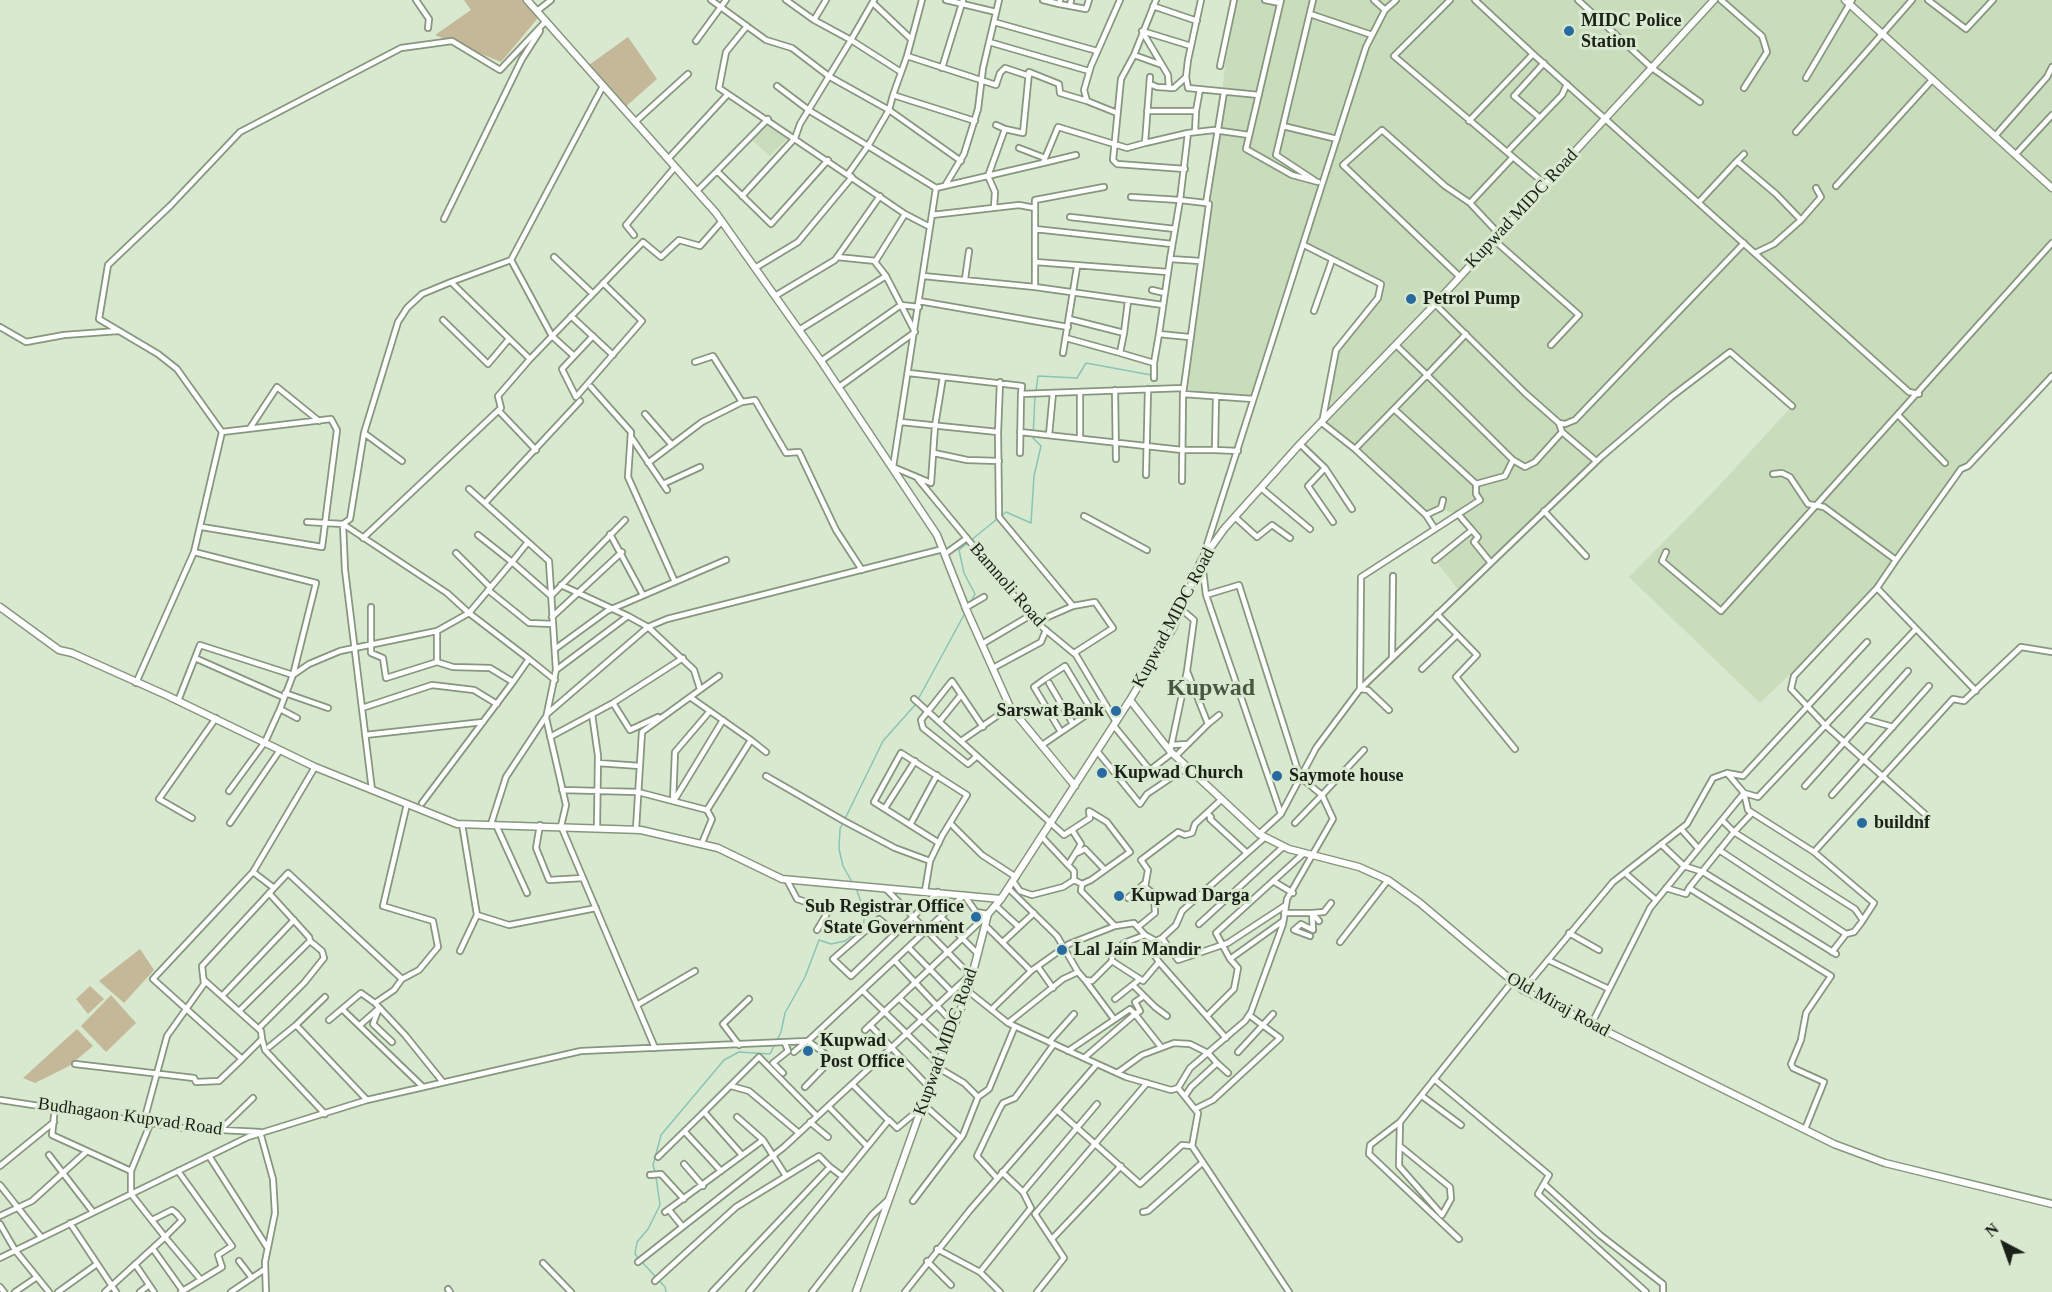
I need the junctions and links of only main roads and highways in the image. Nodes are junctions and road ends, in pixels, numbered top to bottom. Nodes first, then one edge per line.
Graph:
1 (527, 0) edge
2 (1714, 0) edge
3 (1848, 1) edge
4 (2052, 188) edge
5 (0, 607) edge
6 (1130, 700) junction
7 (1075, 786) junction
8 (1001, 899) junction
9 (2052, 1204) edge
10 (855, 1292) edge

1 - 7 main road
2 - 6 main road, Kupwad MIDC Road
3 - 4 main road
5 - 8 main road
6 - 7 main road, Kupwad MIDC Road
6 - 9 main road, Old Miraj Road
7 - 8 main road, Kupwad MIDC Road
8 - 10 main road, Kupwad MIDC Road

